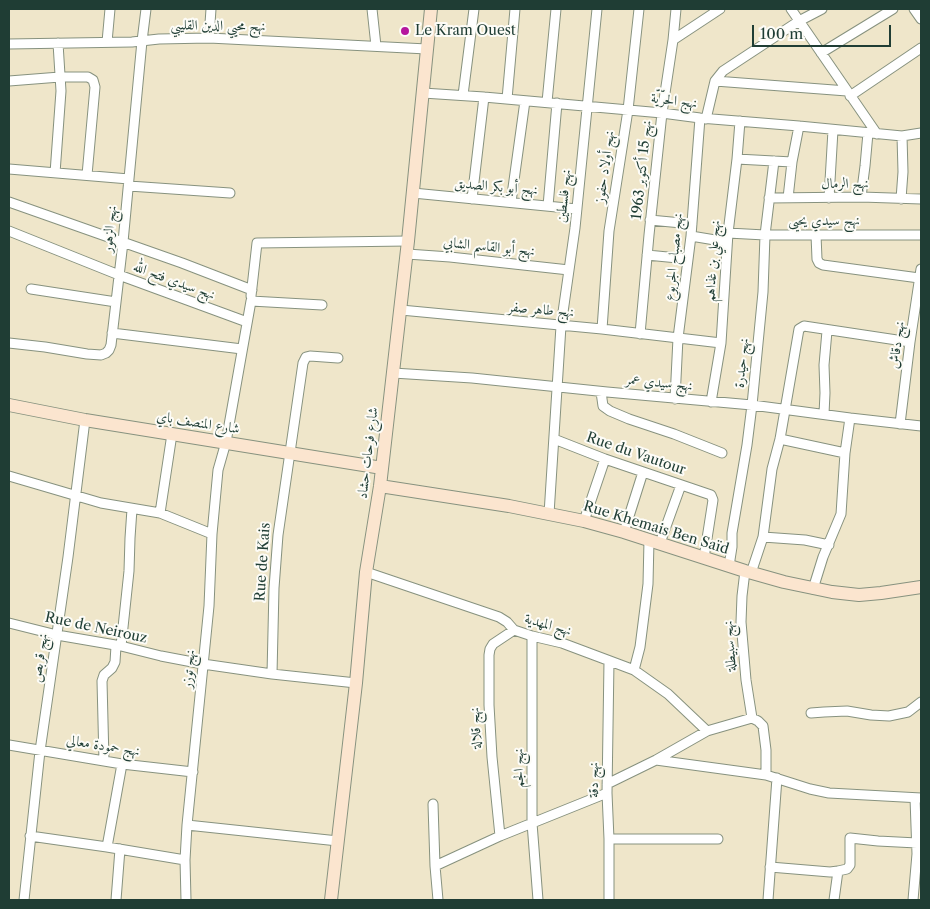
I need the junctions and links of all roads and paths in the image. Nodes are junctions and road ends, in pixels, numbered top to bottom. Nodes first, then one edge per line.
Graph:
1 (110, 9) edge
2 (146, 9) edge
3 (211, 9) edge
4 (372, 9) edge
5 (431, 9) edge
6 (474, 9) edge
7 (514, 9) edge
8 (556, 9) edge
9 (597, 9) edge
10 (639, 9) edge
11 (676, 9) edge
12 (720, 9) edge
13 (791, 9) edge
14 (822, 9) edge
15 (893, 9) edge
16 (914, 9) edge
17 (921, 19) edge
18 (799, 21) junction
19 (209, 38) junction
20 (673, 40) junction
21 (142, 41) junction
22 (107, 42) junction
23 (58, 43) junction
24 (9, 44) edge
25 (376, 46) junction
26 (921, 48) edge
27 (427, 49) junction
28 (821, 53) junction
29 (60, 77) junction
30 (9, 81) edge
31 (715, 81) junction
32 (423, 93) junction
33 (849, 93) junction
34 (463, 96) junction
35 (484, 97) junction
36 (507, 99) junction
37 (524, 100) junction
38 (547, 102) junction
39 (557, 103) junction
40 (587, 106) junction
41 (628, 110) junction
42 (662, 113) junction
43 (703, 118) junction
44 (740, 121) junction
45 (799, 126) junction
46 (832, 130) junction
47 (872, 133) junction
48 (921, 133) edge
49 (902, 136) junction
50 (737, 159) junction
51 (774, 161) junction
52 (792, 162) junction
53 (9, 170) edge
54 (55, 173) junction
55 (87, 175) junction
56 (129, 183) junction
57 (230, 193) dead end
58 (413, 193) junction
59 (861, 196) junction
60 (769, 198) junction
61 (788, 198) junction
62 (829, 198) junction
63 (472, 199) junction
64 (901, 199) junction
65 (921, 199) edge
66 (9, 202) edge
67 (511, 202) junction
68 (548, 206) junction
69 (577, 209) junction
70 (650, 220) junction
71 (692, 224) junction
72 (9, 231) edge
73 (765, 235) junction
74 (816, 235) junction
75 (921, 235) edge
76 (691, 236) junction
77 (727, 238) junction
78 (408, 241) junction
79 (123, 242) junction
80 (407, 254) junction
81 (647, 255) junction
82 (688, 259) junction
83 (569, 270) junction
84 (920, 274) edge
85 (119, 275) junction
86 (31, 289) dead end
87 (252, 290) junction
88 (250, 301) junction
89 (116, 302) junction
90 (322, 305) dead end
91 (401, 310) junction
92 (247, 322) junction
93 (561, 326) junction
94 (602, 329) junction
95 (827, 330) junction
96 (112, 333) junction
97 (640, 334) junction
98 (678, 338) junction
99 (910, 342) junction
100 (9, 343) edge
101 (721, 343) junction
102 (242, 349) junction
103 (338, 358) dead end
104 (394, 373) junction
105 (556, 386) junction
106 (601, 392) junction
107 (675, 399) junction
108 (711, 402) junction
109 (9, 405) edge
110 (752, 405) junction
111 (785, 410) junction
112 (824, 414) junction
113 (850, 418) junction
114 (85, 420) junction
115 (900, 424) junction
116 (921, 426) edge
117 (172, 434) junction
118 (554, 439) junction
119 (780, 439) junction
120 (226, 442) junction
121 (290, 453) junction
122 (722, 453) dead end
123 (845, 453) junction
124 (605, 459) junction
125 (382, 468) junction
126 (643, 472) junction
127 (9, 476) edge
128 (681, 485) junction
129 (380, 486) junction
130 (77, 495) junction
131 (132, 509) junction
132 (160, 513) junction
133 (550, 514) junction
134 (584, 521) junction
135 (624, 532) junction
136 (212, 534) junction
137 (763, 537) junction
138 (654, 542) junction
139 (829, 545) junction
140 (704, 558) junction
141 (730, 566) junction
142 (366, 572) junction
143 (748, 572) junction
144 (921, 587) edge
145 (813, 589) junction
146 (9, 623) edge
147 (514, 630) junction
148 (57, 635) junction
149 (532, 636) junction
150 (119, 646) junction
151 (609, 661) junction
152 (203, 664) junction
153 (634, 670) junction
154 (272, 674) junction
155 (356, 683) junction
156 (921, 702) edge
157 (811, 713) dead end
158 (752, 718) junction
159 (707, 731) junction
160 (9, 745) edge
161 (40, 751) junction
162 (656, 760) junction
163 (104, 761) junction
164 (122, 764) junction
165 (193, 772) junction
166 (766, 775) junction
167 (777, 778) junction
168 (607, 788) junction
169 (918, 798) edge
170 (434, 804) dead end
171 (532, 823) junction
172 (187, 825) junction
173 (30, 836) junction
174 (500, 836) junction
175 (609, 839) junction
176 (718, 839) dead end
177 (338, 841) junction
178 (916, 843) junction
179 (107, 847) junction
180 (120, 849) junction
181 (919, 854) edge
182 (185, 860) junction
183 (435, 866) junction
184 (770, 867) junction
185 (838, 871) junction
186 (24, 900) edge
187 (116, 900) edge
188 (186, 900) edge
189 (331, 900) edge
190 (438, 900) edge
191 (538, 900) edge
192 (609, 900) edge
193 (768, 900) edge
194 (834, 900) edge
195 (913, 900) edge

1 - 22 street
2 - 21 street, نهج الزهور
3 - 19 street
4 - 25 street
5 - 27 street, شارع فرحات حشاد
6 - 34 street
7 - 36 street
8 - 38 street
9 - 40 street, نهج فلسطين
10 - 41 street, نهج أولاد حفوز
11 - 20 street, نهج 15 أكتوبر 1963
12 - 20 street
13 - 18 street
14 - 18 street
15 - 28 street
16 - 17 street
18 - 28 street
18 - 31 street
19 - 21 street, نهج محيي الدين القليبي
19 - 25 street, نهج محيي الدين القليبي
20 - 42 street, نهج 15 أكتوبر 1963
21 - 22 street, نهج محيي الدين القليبي
21 - 56 street, نهج الزهور
22 - 23 street, نهج محيي الدين القليبي
23 - 24 street, نهج محيي الدين القليبي
23 - 29 street
25 - 27 street, نهج محيي الدين القليبي
26 - 33 street
27 - 32 street, شارع فرحات حشاد
28 - 33 street
29 - 30 street
29 - 54 street
29 - 55 street
31 - 33 street
31 - 43 street, نهج مصباح الجربوع
32 - 34 street, نهج الحرّيّة
32 - 58 street, شارع فرحات حشاد
33 - 47 street
34 - 35 street, نهج الحرّيّة
35 - 36 street, نهج الحرّيّة
35 - 63 street
36 - 37 street, نهج الحرّيّة
37 - 38 street, نهج الحرّيّة
37 - 67 street
38 - 39 street, نهج الحرّيّة
39 - 40 street, نهج الحرّيّة
39 - 68 street
40 - 41 street, نهج الحرّيّة
40 - 69 street, نهج فلسطين
41 - 42 street, نهج الحرّيّة
41 - 94 street, نهج أولاد حفوز
42 - 43 street, نهج الحرّيّة
42 - 70 street, نهج 15 أكتوبر 1963
43 - 44 street, نهج الحرّيّة
43 - 71 street, نهج مصباح الجربوع
44 - 45 street, نهج الحرّيّة
44 - 50 street, نهج علي بن غذاهم
45 - 46 street, نهج الحرّيّة
45 - 52 street
46 - 47 street, نهج الحرّيّة
46 - 62 street
47 - 49 street, نهج الحرّيّة
47 - 59 street
48 - 49 street, نهج الحرّيّة
49 - 64 street
50 - 51 street
50 - 77 street, نهج علي بن غذاهم
51 - 52 street
51 - 60 street, نهج حيدرة
52 - 61 street
53 - 54 street
54 - 55 street
55 - 56 street
56 - 57 street
56 - 79 street, نهج الزهور
58 - 63 street, نهج أبو بكر الصديق
58 - 78 street, شارع فرحات حشاد
59 - 62 street, نهج الرمال
59 - 64 street, نهج الرمال
60 - 61 street, نهج الرمال
60 - 73 street, نهج حيدرة
61 - 62 street, نهج الرمال
63 - 67 street, نهج أبو بكر الصديق
64 - 65 street, نهج الرمال
66 - 79 street
67 - 68 street, نهج أبو بكر الصديق
68 - 69 street, نهج أبو بكر الصديق
69 - 83 street, نهج فلسطين
70 - 71 street
70 - 81 street, نهج 15 أكتوبر 1963
71 - 76 street, نهج مصباح الجربوع
72 - 85 street, نهج سيدي فتح الله
73 - 74 street, نهج سيدي يحيى
73 - 77 street, نهج سيدي يحيى
73 - 110 street, نهج حيدرة
74 - 75 street, نهج سيدي يحيى
74 - 84 street
76 - 77 street, نهج سيدي يحيى
76 - 82 street, نهج مصباح الجربوع
77 - 101 street, نهج علي بن غذاهم
78 - 80 street, شارع فرحات حشاد
78 - 87 street, نهج توزر
79 - 85 street, نهج الزهور
79 - 87 street
80 - 83 street, نهج أبو القاسم الشابي
80 - 91 street, شارع فرحات حشاد
81 - 82 street
81 - 97 street, نهج 15 أكتوبر 1963
82 - 98 street, نهج مصباح الجربوع
83 - 93 street, نهج فلسطين
84 - 99 street, نهج دقاش
85 - 89 street, نهج الزهور
85 - 92 street, نهج سيدي فتح الله
86 - 89 street
87 - 88 street, نهج توزر
88 - 90 street
88 - 92 street, نهج توزر
89 - 96 street, نهج الزهور
91 - 93 street, نهج طاهر صفر
91 - 104 street, شارع فرحات حشاد
92 - 102 street, نهج توزر
93 - 94 street, نهج طاهر صفر
93 - 105 street, نهج فلسطين
94 - 97 street, نهج طاهر صفر
95 - 99 street
95 - 111 street, نهج سبيطلة
95 - 112 street
96 - 100 street, نهج الزهور
96 - 102 street
97 - 98 street, نهج طاهر صفر
98 - 101 street, نهج طاهر صفر
98 - 107 street, نهج مصباح الجربوع
99 - 115 street, نهج دقاش
101 - 108 street, نهج علي بن غذاهم
102 - 120 street, نهج توزر
103 - 121 street, Rue de Kais
104 - 105 street, نهج سيدي عمر
104 - 125 street, شارع فرحات حشاد
105 - 106 street, نهج سيدي عمر
105 - 118 street, نهج فلسطين
106 - 107 street, نهج سيدي عمر
106 - 122 street
107 - 108 street, نهج سيدي عمر
108 - 110 street, نهج سيدي عمر
109 - 114 street, شارع المنصف باي
110 - 111 street, نهج سيدي عمر
110 - 141 street, نهج حيدرة
111 - 112 street, نهج سيدي عمر
111 - 119 street, نهج سبيطلة
112 - 113 street, نهج سيدي عمر
113 - 115 street, نهج سيدي عمر
113 - 123 street
114 - 117 street, شارع المنصف باي
114 - 130 street, نهج قربص
115 - 116 street, نهج سيدي عمر
117 - 120 street, شارع المنصف باي
117 - 132 street
118 - 124 street, Rue du Vautour
118 - 133 street, نهج فلسطين
119 - 123 street
119 - 137 street, نهج سبيطلة
120 - 121 street, شارع المنصف باي
120 - 136 street, نهج توزر
121 - 125 street, شارع المنصف باي
121 - 154 street, Rue de Kais
123 - 139 street
124 - 126 street, Rue du Vautour
124 - 134 street
125 - 129 street, شارع فرحات حشاد
126 - 128 street, Rue du Vautour
126 - 135 street
127 - 130 street
128 - 138 street
128 - 140 street, Rue du Vautour
129 - 133 street, Rue Khemais Ben Saïd
129 - 142 street, شارع فرحات حشاد
130 - 131 street
130 - 148 street, نهج قربص
131 - 132 street
131 - 150 street
132 - 136 street
133 - 134 street, Rue Khemais Ben Saïd
134 - 135 street, Rue Khemais Ben Saïd
135 - 138 street, Rue Khemais Ben Saïd
136 - 152 street, نهج توزر
137 - 139 street
137 - 143 street, نهج سبيطلة
138 - 140 street, Rue Khemais Ben Saïd
138 - 153 street
139 - 145 street
140 - 141 street, Rue Khemais Ben Saïd
141 - 143 street, Rue Khemais Ben Saïd
142 - 147 street, نهج المهدية
142 - 155 street, شارع فرحات حشاد
143 - 145 street, Rue Khemais Ben Saïd
143 - 158 street, نهج سبيطلة
144 - 145 street, Rue Khemais Ben Saïd
146 - 148 street, Rue de Neirouz
147 - 149 street, نهج المهدية
147 - 174 street, نهج قلالة
148 - 150 street, Rue de Neirouz
148 - 161 street, نهج قربص
149 - 151 street, نهج المهدية
149 - 171 street, نهج الجم
150 - 152 street, Rue de Neirouz
150 - 163 street
151 - 153 street, نهج المهدية
151 - 168 street, نهج دقة
152 - 154 street, Rue de Neirouz
152 - 165 street, نهج توزر
153 - 159 street, نهج المهدية
154 - 155 street, Rue de Neirouz
155 - 177 street, شارع فرحات حشاد
156 - 157 street
158 - 159 street
158 - 166 street
159 - 162 street
160 - 161 street, نهج حمودة معالي
161 - 163 street, نهج حمودة معالي
161 - 173 street, نهج قربص
162 - 166 street
162 - 168 street
163 - 164 street, نهج حمودة معالي
164 - 165 street, نهج حمودة معالي
164 - 179 street
165 - 172 street, نهج توزر
166 - 167 street
167 - 169 street
167 - 184 street
168 - 171 street
168 - 175 street, نهج دقة
169 - 178 street
170 - 183 street
171 - 174 street
171 - 191 street, نهج الجم
172 - 177 street
172 - 182 street, نهج توزر
173 - 179 street
173 - 186 street, نهج قربص
174 - 183 street
175 - 176 street
175 - 192 street, نهج دقة
177 - 189 street, شارع فرحات حشاد
178 - 181 street
178 - 185 street
179 - 180 street
180 - 182 street
180 - 187 street
181 - 195 street
182 - 188 street, نهج توزر
183 - 190 street
184 - 185 street
184 - 193 street
185 - 194 street

